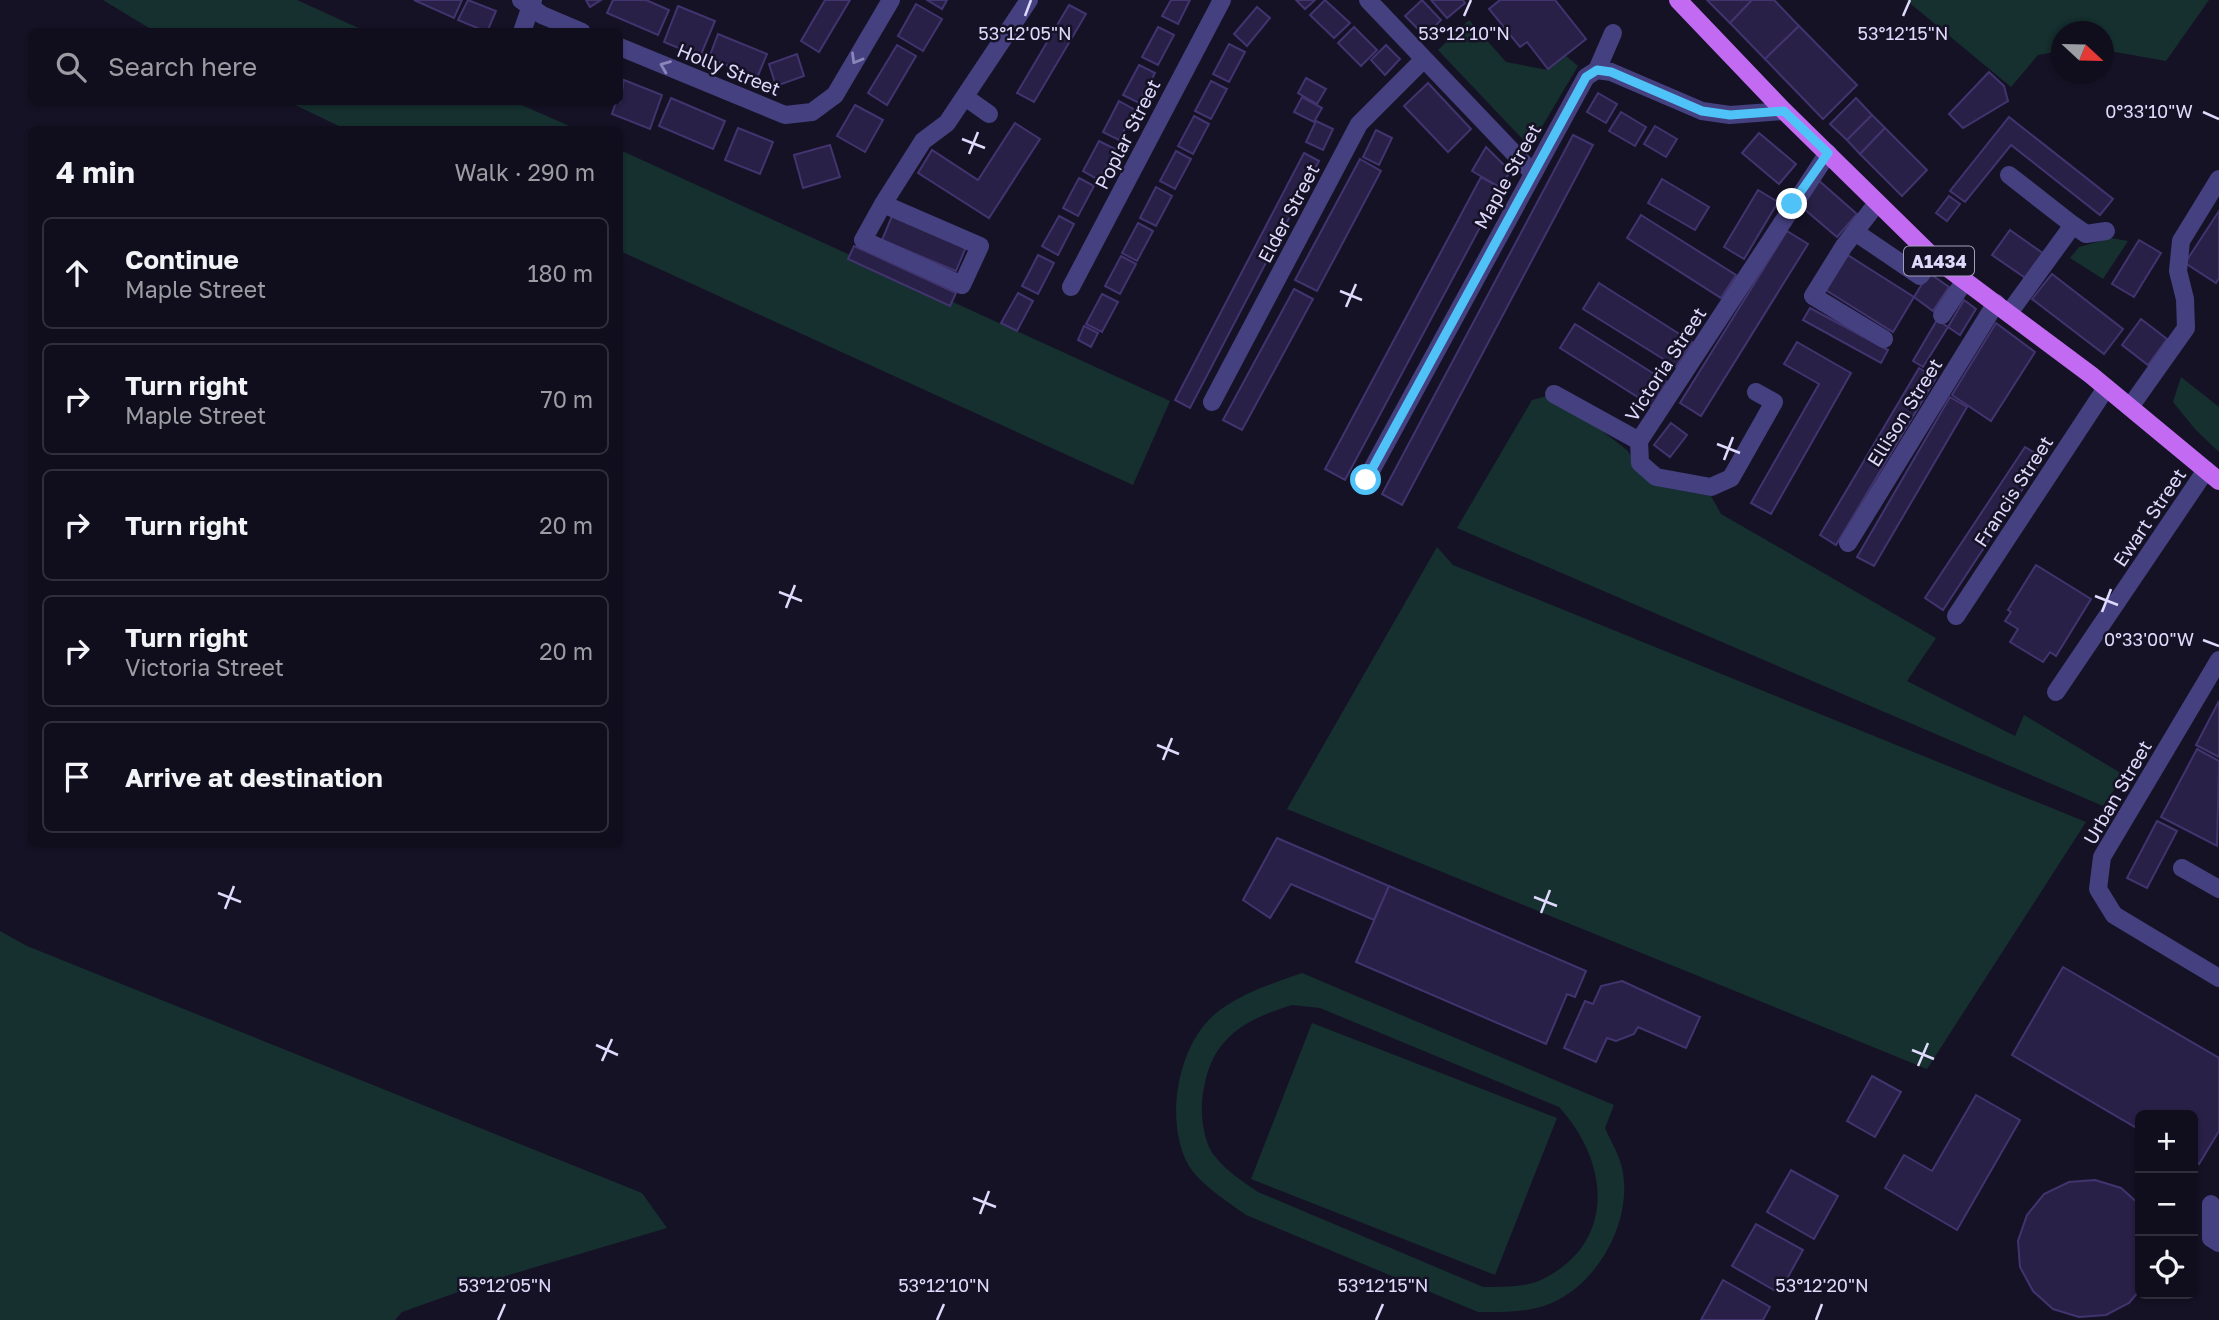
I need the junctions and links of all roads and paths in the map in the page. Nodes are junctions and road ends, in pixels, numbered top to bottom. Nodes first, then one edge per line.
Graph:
1 (891, 0) edge
2 (1029, 0) edge
3 (1222, 0) edge
4 (1368, 0) edge
5 (528, 2) edge
6 (1683, 5) edge
7 (523, 28) edge
8 (573, 28) edge
9 (1613, 33) dead end
10 (623, 48) edge
11 (1423, 60) junction
12 (1597, 70) junction
13 (965, 97) junction
14 (1784, 111) junction
15 (989, 114) dead end
16 (1828, 153) junction
17 (1532, 172) junction
18 (2009, 175) dead end
19 (2219, 179) edge
20 (1877, 203) junction
21 (883, 204) junction
22 (2073, 225) junction
23 (2106, 231) dead end
24 (1855, 232) junction
25 (1933, 257) junction
26 (1964, 282) junction
27 (1071, 287) dead end
28 (2002, 308) junction
29 (1942, 314) dead end
30 (1884, 339) dead end
31 (2106, 388) junction
32 (1756, 392) dead end
33 (1554, 394) dead end
34 (1212, 402) dead end
35 (2130, 407) junction
36 (1639, 441) junction
37 (2212, 476) edge
38 (1366, 480) dead end
39 (1848, 543) dead end
40 (1956, 616) dead end
41 (2219, 660) edge
42 (2056, 692) dead end
43 (2182, 868) dead end
44 (2219, 889) edge
45 (2219, 978) edge
46 (2211, 1204) dead end
47 (2219, 1244) edge

1 -> 10 street, Holly Street
2 - 13 street
3 - 27 street, Poplar Street
4 - 11 street
5 - 7 street
5 - 8 street
6 - 14 main road, A1434
9 - 12 street, Maple Street
11 - 17 street
11 - 34 street, Elder Street
12 - 14 street
12 - 17 street, Maple Street
13 - 15 street
13 - 21 street
14 - 16 main road, A1434
16 - 20 main road, A1434
16 - 36 street, Victoria Street
17 - 38 street, Maple Street
18 - 22 street
19 - 35 street
20 - 24 street
20 - 25 main road, A1434
21 - 21 street
22 - 23 street
22 - 28 street, Ellison Street
24 - 25 street
24 - 30 street
25 - 26 main road, A1434
26 - 28 main road, A1434
26 - 29 street
28 - 31 main road, A1434
28 - 39 street, Ellison Street
31 - 35 main road, A1434
31 - 40 street, Francis Street
32 - 36 street, Victoria Street
33 - 36 street
35 - 37 main road, A1434
37 - 42 street, Ewart Street
41 - 45 street, Urban Street
43 - 44 street
46 - 47 street

